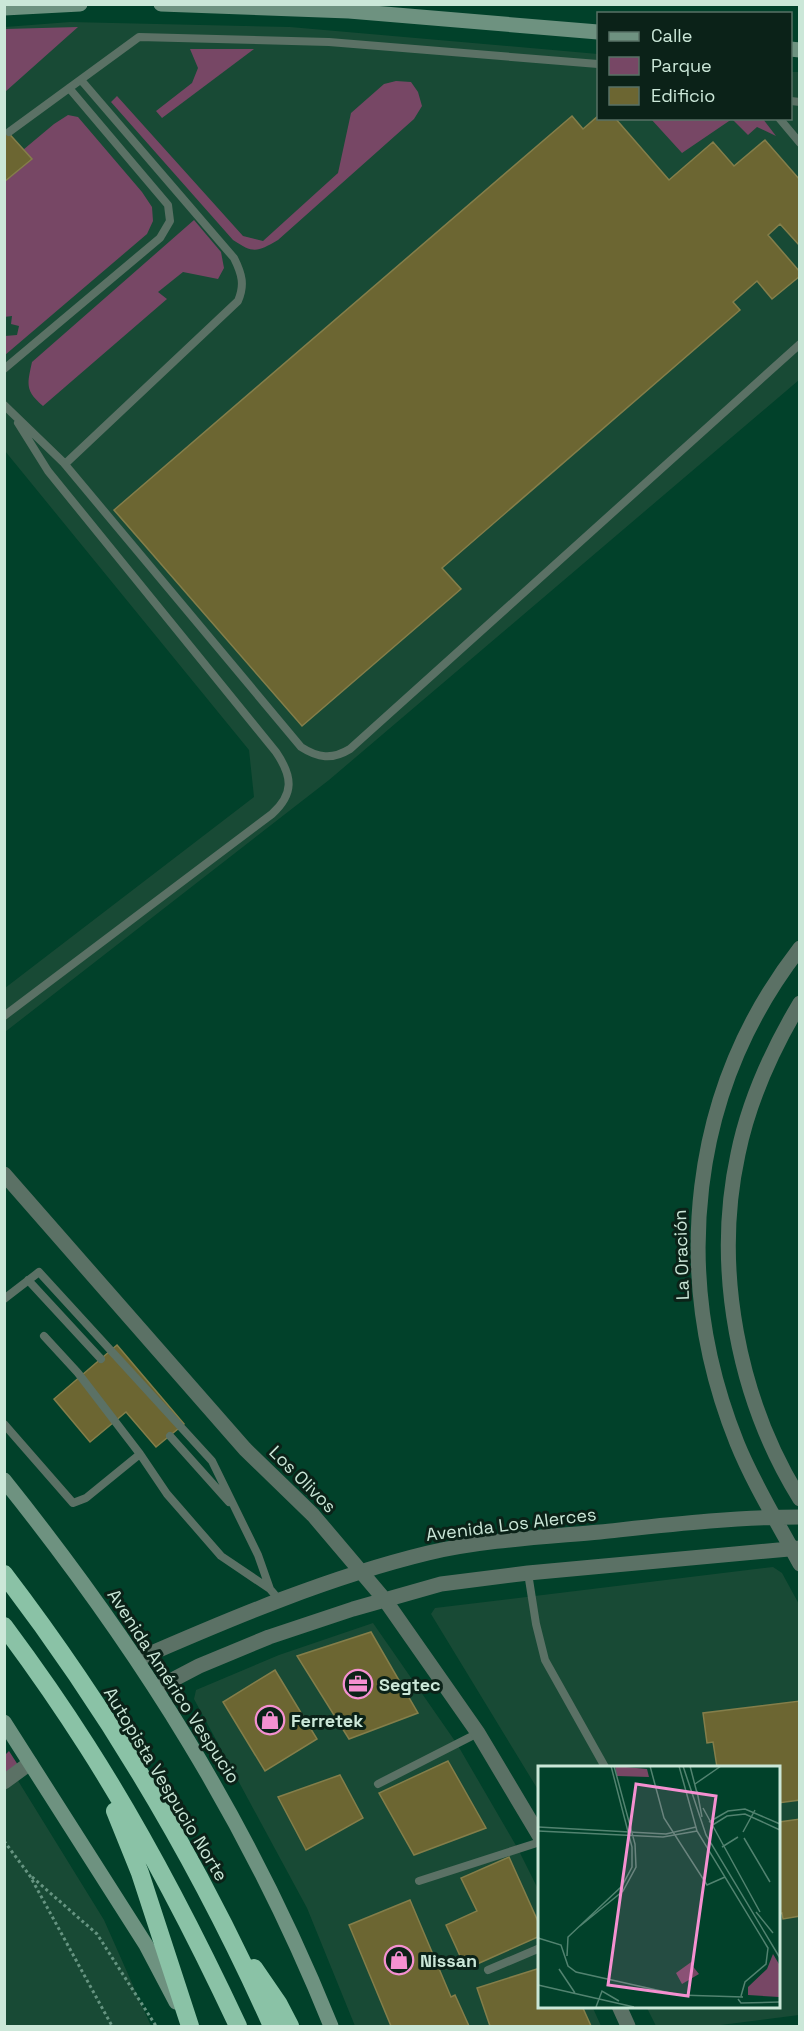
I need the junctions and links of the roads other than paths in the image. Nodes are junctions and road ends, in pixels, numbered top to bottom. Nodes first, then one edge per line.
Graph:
1 (80, 4) edge
2 (161, 4) edge
3 (4, 8) edge
4 (597, 32) edge
5 (597, 64) edge
6 (81, 80) junction
7 (69, 88) junction
8 (781, 120) edge
9 (9, 132) dead end
10 (800, 143) edge
11 (800, 344) edge
12 (4, 369) edge
13 (4, 405) edge
14 (12, 413) junction
15 (65, 464) junction
16 (797, 956) edge
17 (800, 1003) edge
18 (4, 1016) edge
19 (4, 1174) edge
20 (28, 1280) junction
21 (4, 1299) edge
22 (44, 1336) dead end
23 (101, 1359) dead end
24 (4, 1424) edge
25 (170, 1436) dead end
26 (140, 1454) junction
27 (4, 1480) edge
28 (800, 1499) edge
29 (239, 1514) junction
30 (773, 1517) junction
31 (800, 1517) edge
32 (796, 1549) edge
33 (800, 1564) edge
34 (362, 1572) junction
35 (528, 1573) junction
36 (4, 1574) edge
37 (275, 1595) junction
38 (385, 1600) junction
39 (4, 1626) edge
40 (138, 1659) junction
41 (157, 1688) junction
42 (6, 1727) edge
43 (478, 1733) junction
44 (87, 1746) junction
45 (30, 1763) junction
46 (604, 1766) edge
47 (4, 1782) edge
48 (378, 1784) dead end
49 (538, 1834) edge
50 (538, 1843) edge
51 (419, 1881) dead end
52 (231, 1942) junction
53 (538, 1949) edge
54 (488, 1970) dead end
55 (619, 2007) edge
56 (189, 2026) edge
57 (238, 2026) edge
58 (272, 2026) edge
59 (290, 2026) edge
60 (331, 2026) edge
61 (628, 2026) edge

1 - 3 main road
2 - 4 main road
5 - 6 lane
6 - 7 lane
6 - 15 lane
7 - 9 lane
7 - 12 lane
8 - 10 lane
11 - 15 lane
13 - 14 lane
14 - 15 lane
14 - 18 lane
16 - 30 street, La Oración
17 - 28 street
19 - 34 street, Los Olivos
20 - 21 lane
20 - 23 lane
20 - 29 lane
22 - 26 lane
24 - 26 lane
25 - 29 lane
26 - 37 lane
27 - 40 main road, Avenida Américo Vespucio
29 - 37 lane
30 - 31 street, Avenida Los Alerces
30 - 32 street, La Oración
30 - 34 street, Avenida Los Alerces
32 - 33 street, La Oración
32 - 35 street
34 - 37 street, Avenida Los Alerces
34 - 38 street, Los Olivos
35 - 38 street
35 - 46 lane
36 - 52 highway, Autopista Vespucio Norte
37 - 40 street, Avenida Los Alerces
38 - 41 street
38 - 43 street, Los Olivos
39 - 44 highway
40 - 41 main road, Avenida Américo Vespucio
41 - 60 main road, Avenida Américo Vespucio
42 - 45 main road
43 - 48 lane
43 - 49 street, Los Olivos
44 - 56 highway
44 - 57 highway
45 - 47 street
45 - 56 main road
50 - 51 lane
52 - 58 highway, Autopista Vespucio Norte
52 - 59 highway
53 - 54 lane
55 - 61 street

